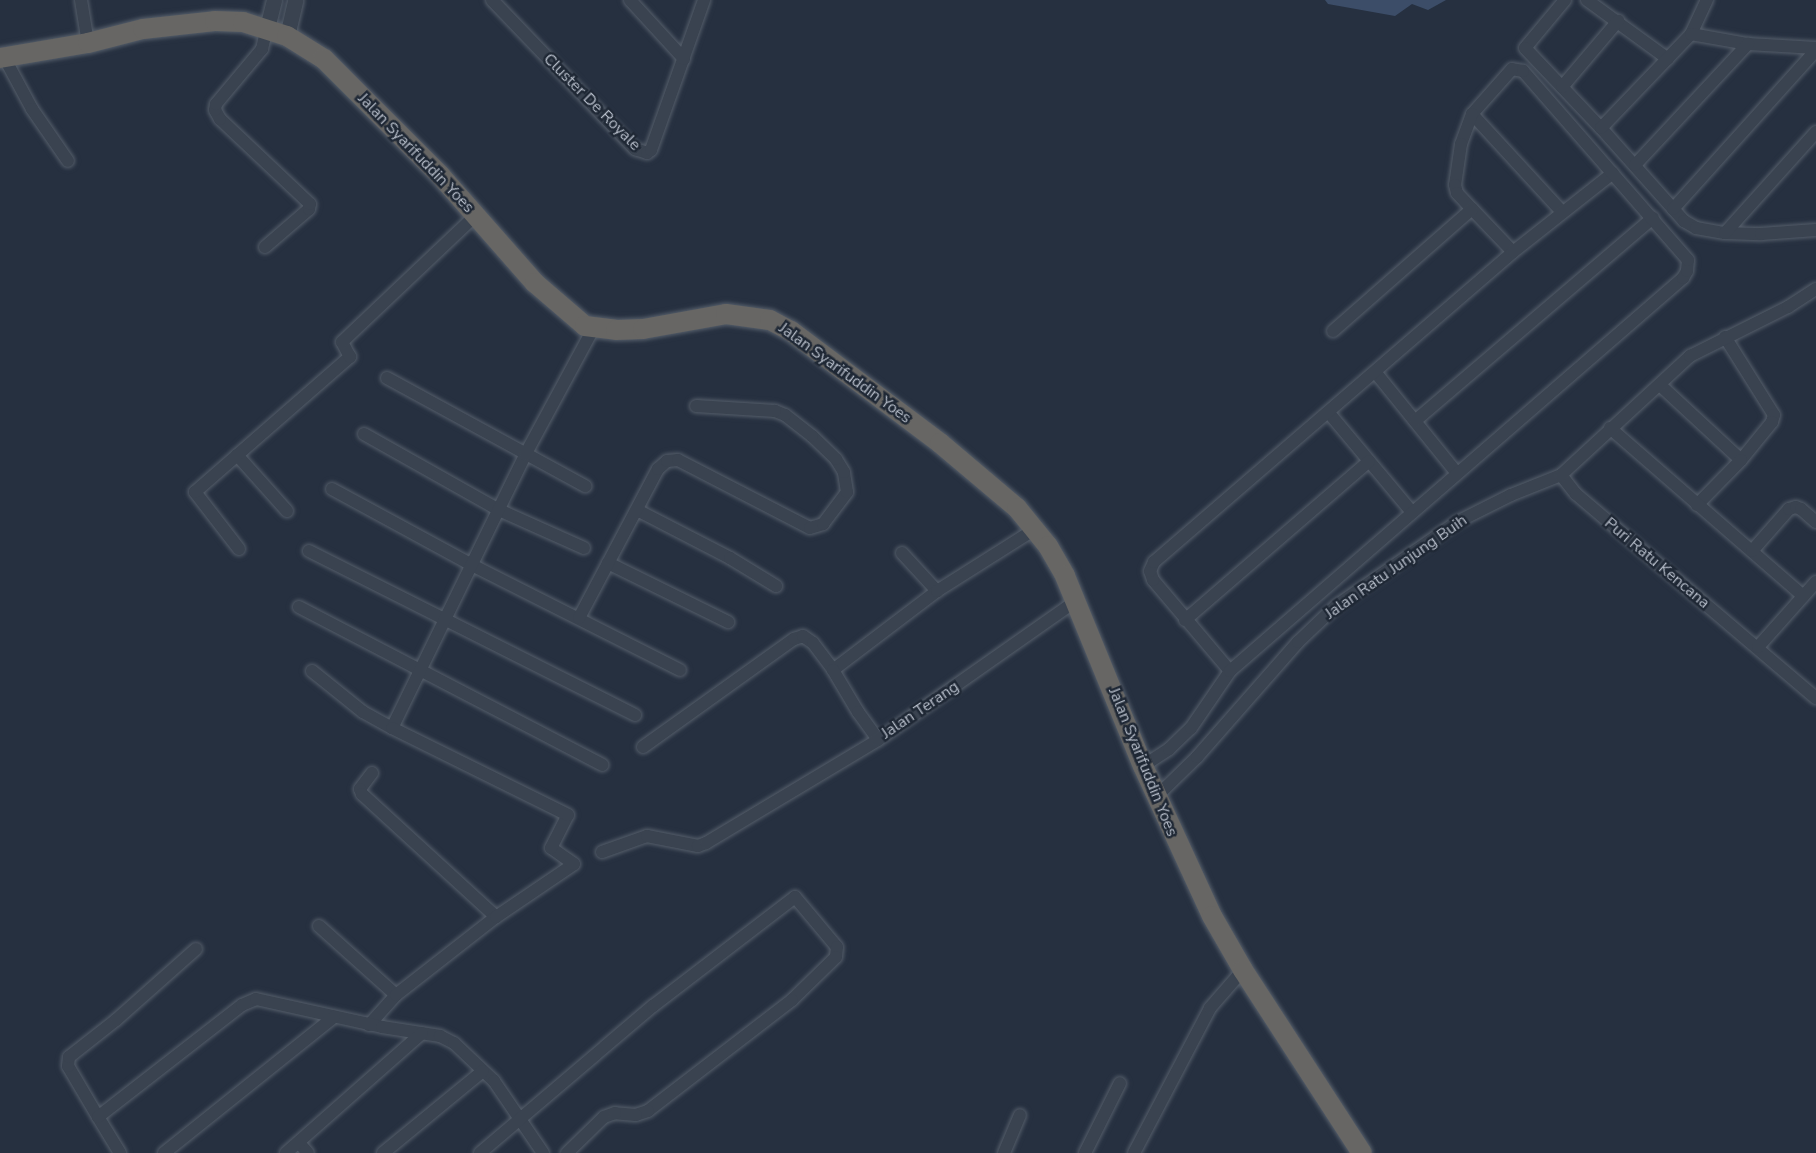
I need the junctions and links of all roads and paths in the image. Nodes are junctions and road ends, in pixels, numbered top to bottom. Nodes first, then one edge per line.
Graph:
1 (81, 0) edge
2 (274, 0) edge
3 (295, 0) edge
4 (492, 0) edge
5 (630, 0) edge
6 (704, 0) edge
7 (1565, 0) edge
8 (1587, 0) edge
9 (1707, 0) edge
10 (1618, 21) junction
11 (267, 28) junction
12 (1691, 34) junction
13 (287, 36) junction
14 (88, 43) junction
15 (1748, 44) junction
16 (1816, 49) edge
17 (2, 58) edge
18 (684, 59) junction
19 (1668, 59) junction
20 (1562, 87) junction
21 (1472, 114) junction
22 (1601, 128) junction
23 (1816, 132) edge
24 (68, 161) dead end
25 (1635, 165) junction
26 (1613, 173) junction
27 (1472, 209) junction
28 (1673, 209) junction
29 (1562, 212) junction
30 (476, 215) junction
31 (1653, 218) junction
32 (1816, 230) edge
33 (1725, 232) junction
34 (266, 247) dead end
35 (1513, 252) junction
36 (1816, 289) edge
37 (593, 328) junction
38 (1333, 331) dead end
39 (1725, 337) junction
40 (1376, 373) junction
41 (387, 378) dead end
42 (1660, 385) junction
43 (696, 406) dead end
44 (1329, 413) junction
45 (1415, 421) junction
46 (1610, 428) junction
47 (364, 434) dead end
48 (237, 455) junction
49 (525, 455) junction
50 (1741, 460) junction
51 (1369, 461) junction
52 (1456, 472) junction
53 (1561, 475) junction
54 (585, 486) dead end
55 (332, 489) dead end
56 (1697, 505) junction
57 (498, 510) junction
58 (637, 510) junction
59 (1411, 511) junction
60 (287, 512) dead end
61 (1816, 522) edge
62 (1035, 529) junction
63 (584, 548) dead end
64 (239, 549) dead end
65 (309, 551) dead end
66 (1752, 551) junction
67 (902, 553) dead end
68 (608, 563) junction
69 (472, 565) junction
70 (1816, 582) edge
71 (776, 586) dead end
72 (937, 591) junction
73 (1803, 596) junction
74 (1076, 601) junction
75 (300, 607) dead end
76 (579, 618) junction
77 (446, 620) junction
78 (1185, 620) junction
79 (728, 622) dead end
80 (1758, 647) junction
81 (681, 670) dead end
82 (833, 670) junction
83 (1230, 670) junction
84 (312, 671) dead end
85 (421, 673) junction
86 (1814, 693) edge
87 (635, 715) dead end
88 (392, 728) junction
89 (878, 740) junction
90 (643, 747) dead end
91 (602, 765) dead end
92 (1143, 766) junction
93 (372, 773) dead end
94 (1156, 797) junction
95 (602, 852) dead end
96 (496, 917) junction
97 (319, 926) dead end
98 (196, 949) dead end
99 (1243, 970) junction
100 (396, 995) junction
101 (334, 1017) junction
102 (369, 1025) junction
103 (423, 1033) junction
104 (483, 1071) junction
105 (1120, 1083) dead end
106 (1020, 1115) dead end
107 (98, 1117) junction
108 (521, 1117) junction
109 (299, 1143) junction
110 (120, 1153) edge
111 (164, 1153) edge
112 (286, 1153) edge
113 (308, 1153) edge
114 (383, 1153) edge
115 (480, 1153) edge
116 (543, 1153) edge
117 (567, 1153) edge
118 (1004, 1153) edge
119 (1085, 1153) edge
120 (1134, 1153) edge
121 (1362, 1153) edge

1 - 14 street
2 - 11 street
3 - 13 street
4 - 18 street, Cluster De Royale
5 - 18 street
6 - 18 street, Cluster De Royale
7 - 20 street
8 - 10 street
9 - 12 street
10 - 19 street
10 - 20 street
11 - 13 highway, Jalan Syarifuddin Yoes
11 - 14 highway, Jalan Syarifuddin Yoes
11 - 34 street
12 - 15 street
12 - 19 street
13 - 30 highway, Jalan Syarifuddin Yoes
14 - 17 highway, Jalan Syarifuddin Yoes
15 - 16 street
15 - 25 street
16 - 28 street
17 - 24 street
19 - 22 street
20 - 22 street
21 - 26 street
21 - 27 street
21 - 29 street
22 - 25 street
23 - 33 street
25 - 28 street
26 - 29 street
26 - 31 street
27 - 35 street
27 - 38 street
28 - 33 street
29 - 35 street
30 - 37 highway, Jalan Syarifuddin Yoes
30 - 48 street
31 - 45 street
31 - 52 street
32 - 33 street
35 - 40 street
36 - 39 street
37 - 49 street
37 - 62 highway, Jalan Syarifuddin Yoes
39 - 42 street
39 - 50 street
40 - 44 street
40 - 45 street
41 - 49 street
42 - 46 street
42 - 50 street
43 - 58 street
44 - 51 street
44 - 78 street
45 - 52 street
46 - 53 street
46 - 56 street
47 - 57 street
48 - 60 street
48 - 64 street
49 - 54 street
49 - 57 street
50 - 56 street
51 - 59 street
51 - 78 street
52 - 59 street
53 - 80 street, Puri Ratu Kencana
53 - 94 street, Jalan Ratu Junjung Buih
55 - 69 street
56 - 66 street
57 - 63 street
57 - 69 street
58 - 68 street
58 - 71 street
59 - 83 street
61 - 66 street
62 - 72 street
62 - 74 highway, Jalan Syarifuddin Yoes
65 - 77 street
66 - 73 street
67 - 72 street
68 - 76 street
68 - 79 street
69 - 76 street
69 - 77 street
70 - 73 street
72 - 82 street
73 - 80 street
74 - 89 street, Jalan Terang
74 - 92 highway, Jalan Syarifuddin Yoes
75 - 85 street
76 - 81 street
77 - 85 street
77 - 87 street
78 - 83 street
80 - 86 street, Puri Ratu Kencana
82 - 89 street, Jalan Terang
82 - 90 street, Jalan Terang
83 - 92 street
84 - 88 street
85 - 88 street
85 - 91 street
88 - 96 street
89 - 95 street
92 - 94 highway, Jalan Syarifuddin Yoes
93 - 96 street
94 - 99 highway, Jalan Syarifuddin Yoes
96 - 100 street
97 - 100 street
98 - 107 street
99 - 120 street
99 - 121 highway, Jalan Syarifuddin Yoes
100 - 102 street
101 - 102 street
101 - 107 street
101 - 111 street
102 - 103 street
103 - 104 street
103 - 109 street
104 - 108 street
104 - 114 street
105 - 119 street
106 - 118 street
107 - 110 street
108 - 115 street
108 - 116 street
108 - 117 street
109 - 112 street
109 - 113 street

